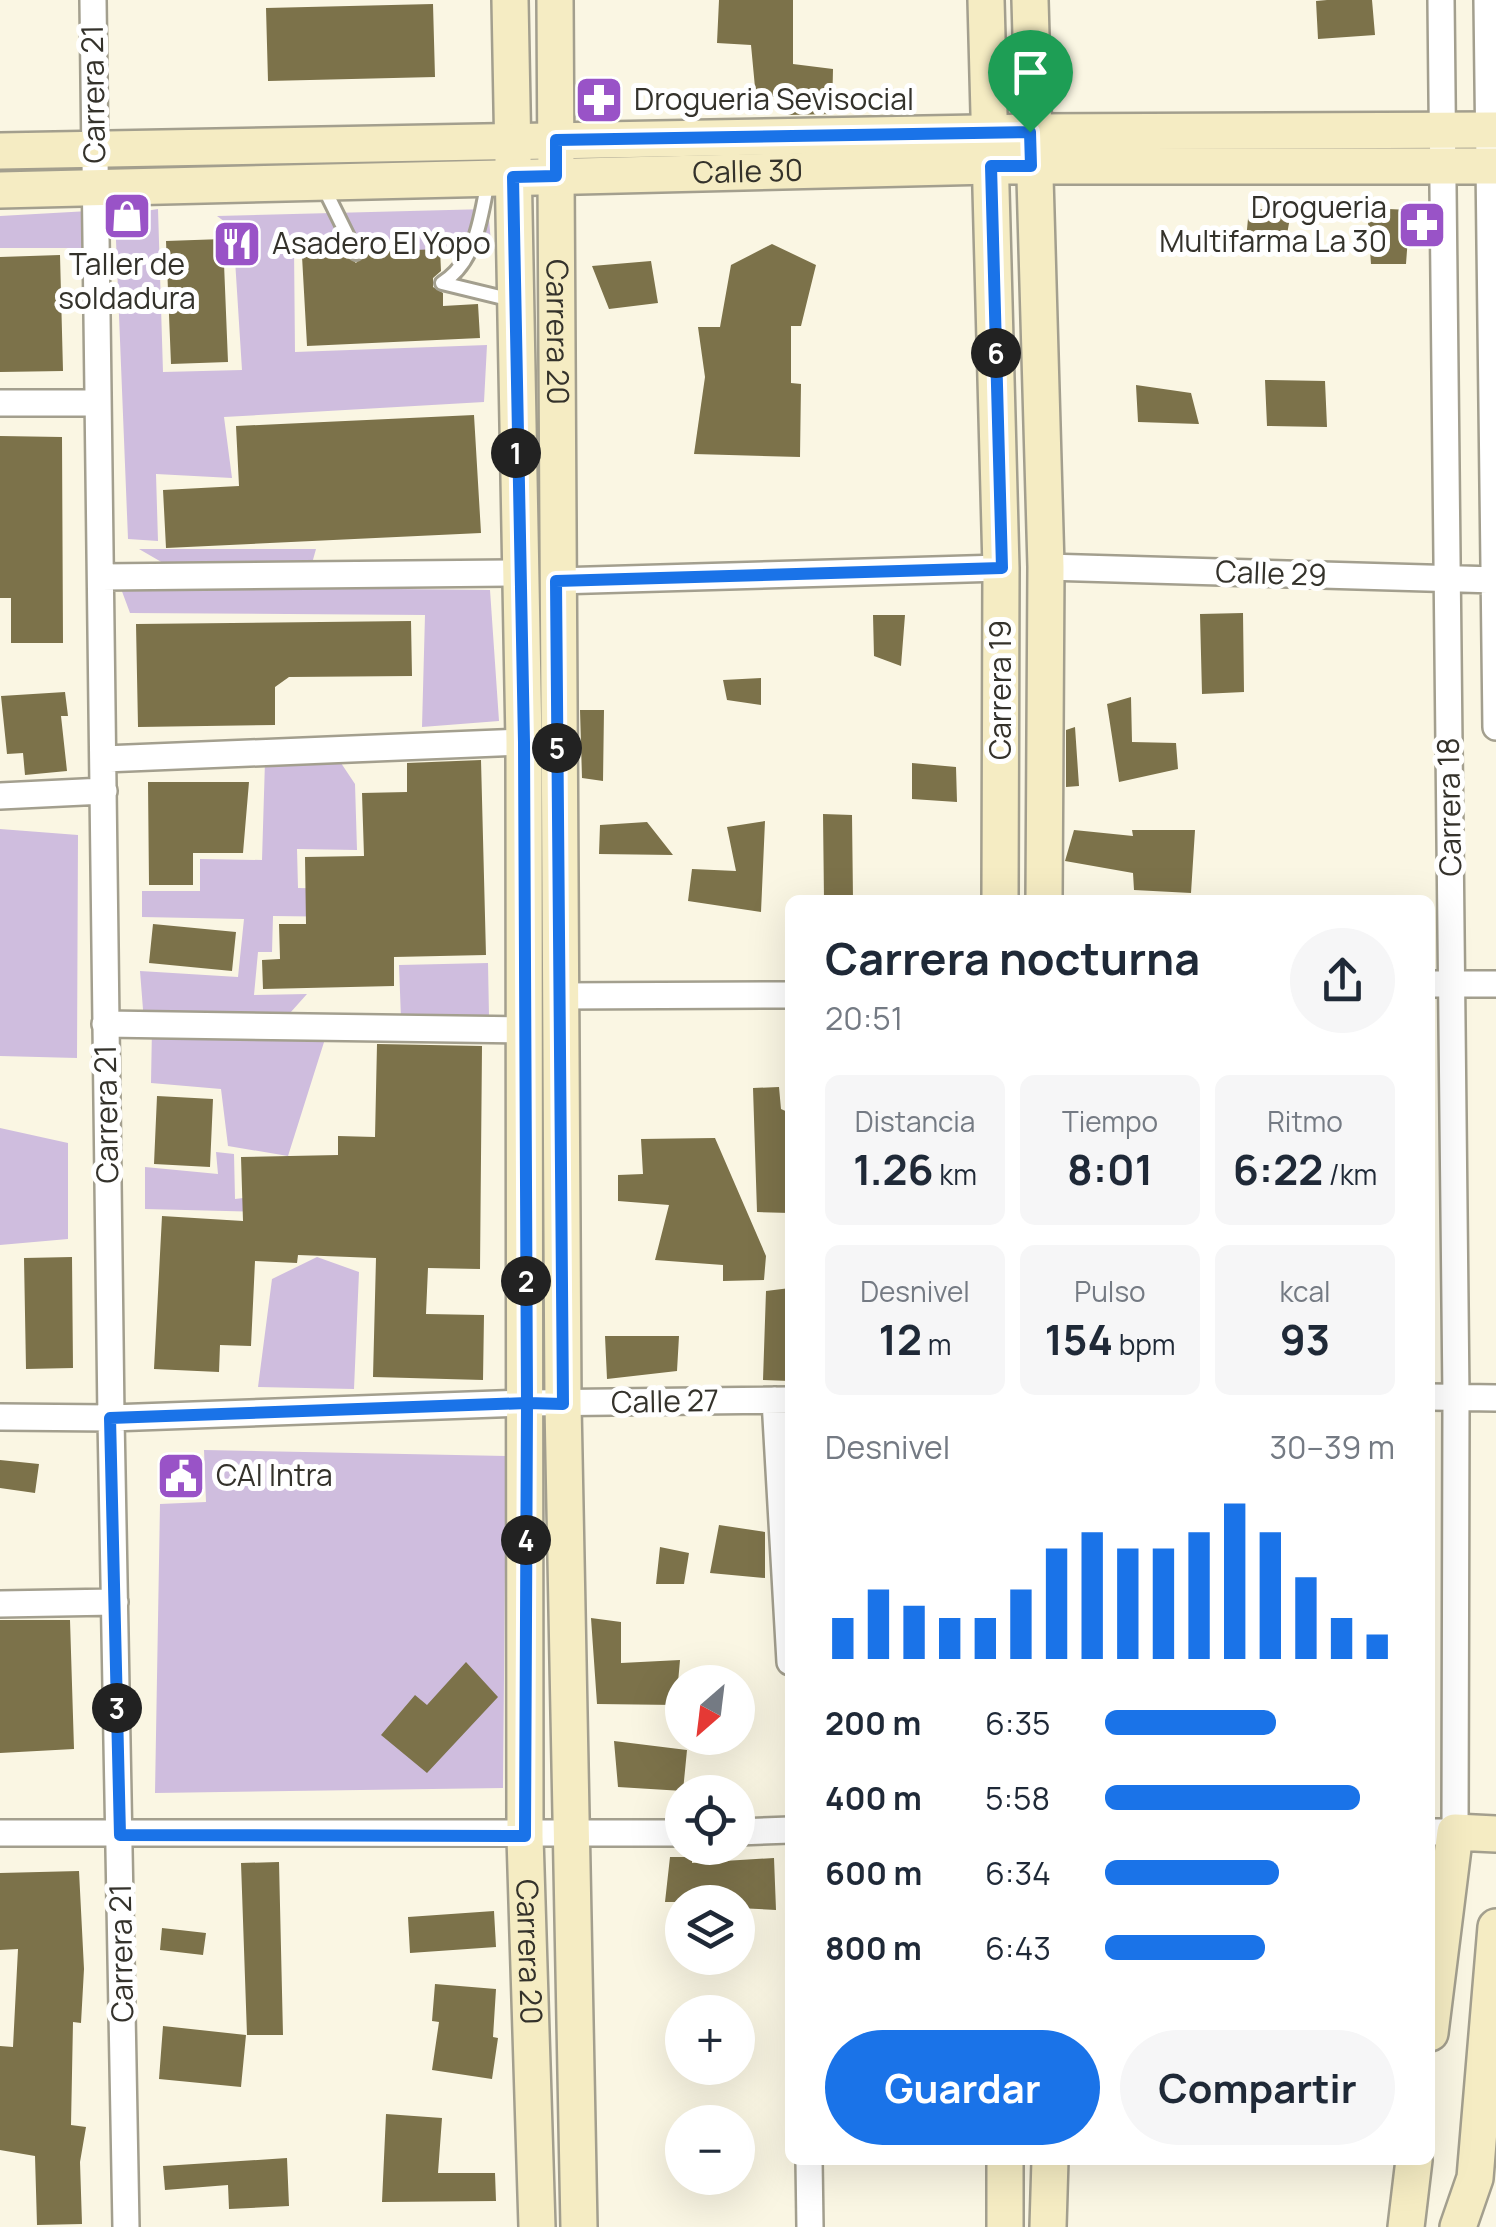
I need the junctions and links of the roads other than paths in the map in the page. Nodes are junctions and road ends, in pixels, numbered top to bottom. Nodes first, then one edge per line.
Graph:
1 (94, 0) edge
2 (510, 0) edge
3 (555, 0) edge
4 (986, 0) edge
5 (1030, 0) edge
6 (1440, 0) edge
7 (1488, 0) edge
8 (1492, 130) edge
9 (1443, 131) junction
10 (556, 140) junction
11 (511, 141) junction
12 (95, 148) junction
13 (1030, 149) junction
14 (990, 150) junction
15 (0, 151) edge
16 (1493, 166) edge
17 (1444, 168) junction
18 (556, 176) junction
19 (501, 178) junction
20 (321, 182) junction
21 (96, 188) junction
22 (0, 190) edge
23 (356, 253) dead end
24 (514, 300) junction
25 (98, 402) junction
26 (0, 403) edge
27 (1046, 567) junction
28 (1002, 568) junction
29 (518, 573) junction
30 (101, 577) junction
31 (1447, 579) junction
32 (1495, 580) edge
33 (556, 581) junction
34 (1496, 727) edge
35 (524, 742) junction
36 (104, 759) junction
37 (104, 791) junction
38 (0, 796) edge
39 (1000, 895) edge
40 (1044, 895) edge
41 (1441, 984) edge
42 (1496, 984) edge
43 (785, 995) edge
44 (560, 996) junction
45 (106, 1024) junction
46 (525, 1030) junction
47 (1435, 1397) edge
48 (1456, 1398) junction
49 (1496, 1398) edge
50 (782, 1400) edge
51 (527, 1403) junction
52 (563, 1404) junction
53 (0, 1417) edge
54 (110, 1418) junction
55 (785, 1498) edge
56 (115, 1602) junction
57 (0, 1604) edge
58 (785, 1830) edge
59 (755, 1831) edge
60 (1442, 1832) edge
61 (665, 1833) edge
62 (0, 1834) edge
63 (1496, 1834) edge
64 (120, 1835) junction
65 (525, 1836) junction
66 (572, 1836) junction
67 (1496, 1927) edge
68 (1496, 1942) edge
69 (1435, 1949) edge
70 (808, 2165) edge
71 (1005, 2165) edge
72 (1050, 2165) edge
73 (1413, 2165) edge
74 (1486, 2178) edge
75 (126, 2227) edge
76 (536, 2227) edge
77 (580, 2227) edge
78 (810, 2227) edge
79 (1005, 2227) edge
80 (1048, 2227) edge
81 (1406, 2227) edge
82 (1458, 2227) edge

1 - 12 street, Carrera 21
2 - 11 main road, Carrera 20
3 - 10 main road, Carrera 20
4 - 14 main road, Carrera 19
5 - 13 main road, Carrera 19
6 - 9 street, Carrera 18
7 - 8 street, Carrera 18
8 - 9 main road, Calle 30
8 - 16 street, Carrera 18
9 - 13 main road, Calle 30
9 - 17 street, Carrera 18
10 - 11 main road, Calle 30
10 - 14 main road, Calle 30
10 - 18 main road, Carrera 20
11 - 12 main road, Calle 30
11 - 19 main road, Carrera 20
12 - 15 main road, Calle 30
12 - 21 street, Carrera 21
13 - 14 main road, Calle 30
13 - 17 main road, Calle 30
13 - 27 main road, Carrera 19
14 - 18 main road, Calle 30
14 - 28 main road, Carrera 19
16 - 17 main road, Calle 30
16 - 32 street, Carrera 18
17 - 31 street, Carrera 18
18 - 19 main road, Calle 30
18 - 33 main road, Carrera 20
19 - 20 main road, Calle 30
19 - 24 main road, Carrera 20
19 - 24 lane
20 - 21 main road, Calle 30
20 - 23 lane
21 - 22 main road, Calle 30
21 - 25 street, Carrera 21
24 - 29 main road, Carrera 20
25 - 26 street
25 - 30 street, Carrera 21
27 - 31 street, Calle 29
27 - 40 main road, Carrera 19
28 - 33 street
28 - 39 main road, Carrera 19
29 - 30 street
29 - 35 main road, Carrera 20
30 - 36 street, Carrera 21
31 - 32 street, Calle 29
31 - 41 street, Carrera 18
32 - 34 street, Carrera 18
33 - 44 main road, Carrera 20
35 - 36 street
35 - 46 main road, Carrera 20
36 - 37 street, Carrera 21
37 - 38 street
37 - 45 street, Carrera 21
41 - 42 street
41 - 48 street, Carrera 18
43 - 44 street
44 - 52 main road, Carrera 20
45 - 46 street
45 - 54 street, Carrera 21
46 - 51 main road, Carrera 20
47 - 48 street
48 - 49 street
48 - 60 street, Carrera 18
50 - 52 street, Calle 27
50 - 55 street
51 - 52 street, Calle 27
51 - 54 street, Calle 27
51 - 65 main road, Carrera 20
52 - 66 main road, Carrera 20
53 - 54 street, Calle 27
54 - 56 street, Carrera 21
56 - 57 street
56 - 64 street, Carrera 21
58 - 59 street
60 - 63 main road
60 - 69 main road, Carrera 18
61 - 66 street
62 - 64 street
64 - 65 street
64 - 75 street, Carrera 21
65 - 66 street
65 - 76 main road, Carrera 20
66 - 77 main road, Carrera 20
67 - 68 main road
68 - 74 main road
70 - 78 street
71 - 79 main road
72 - 80 main road
73 - 81 main road
74 - 82 main road

